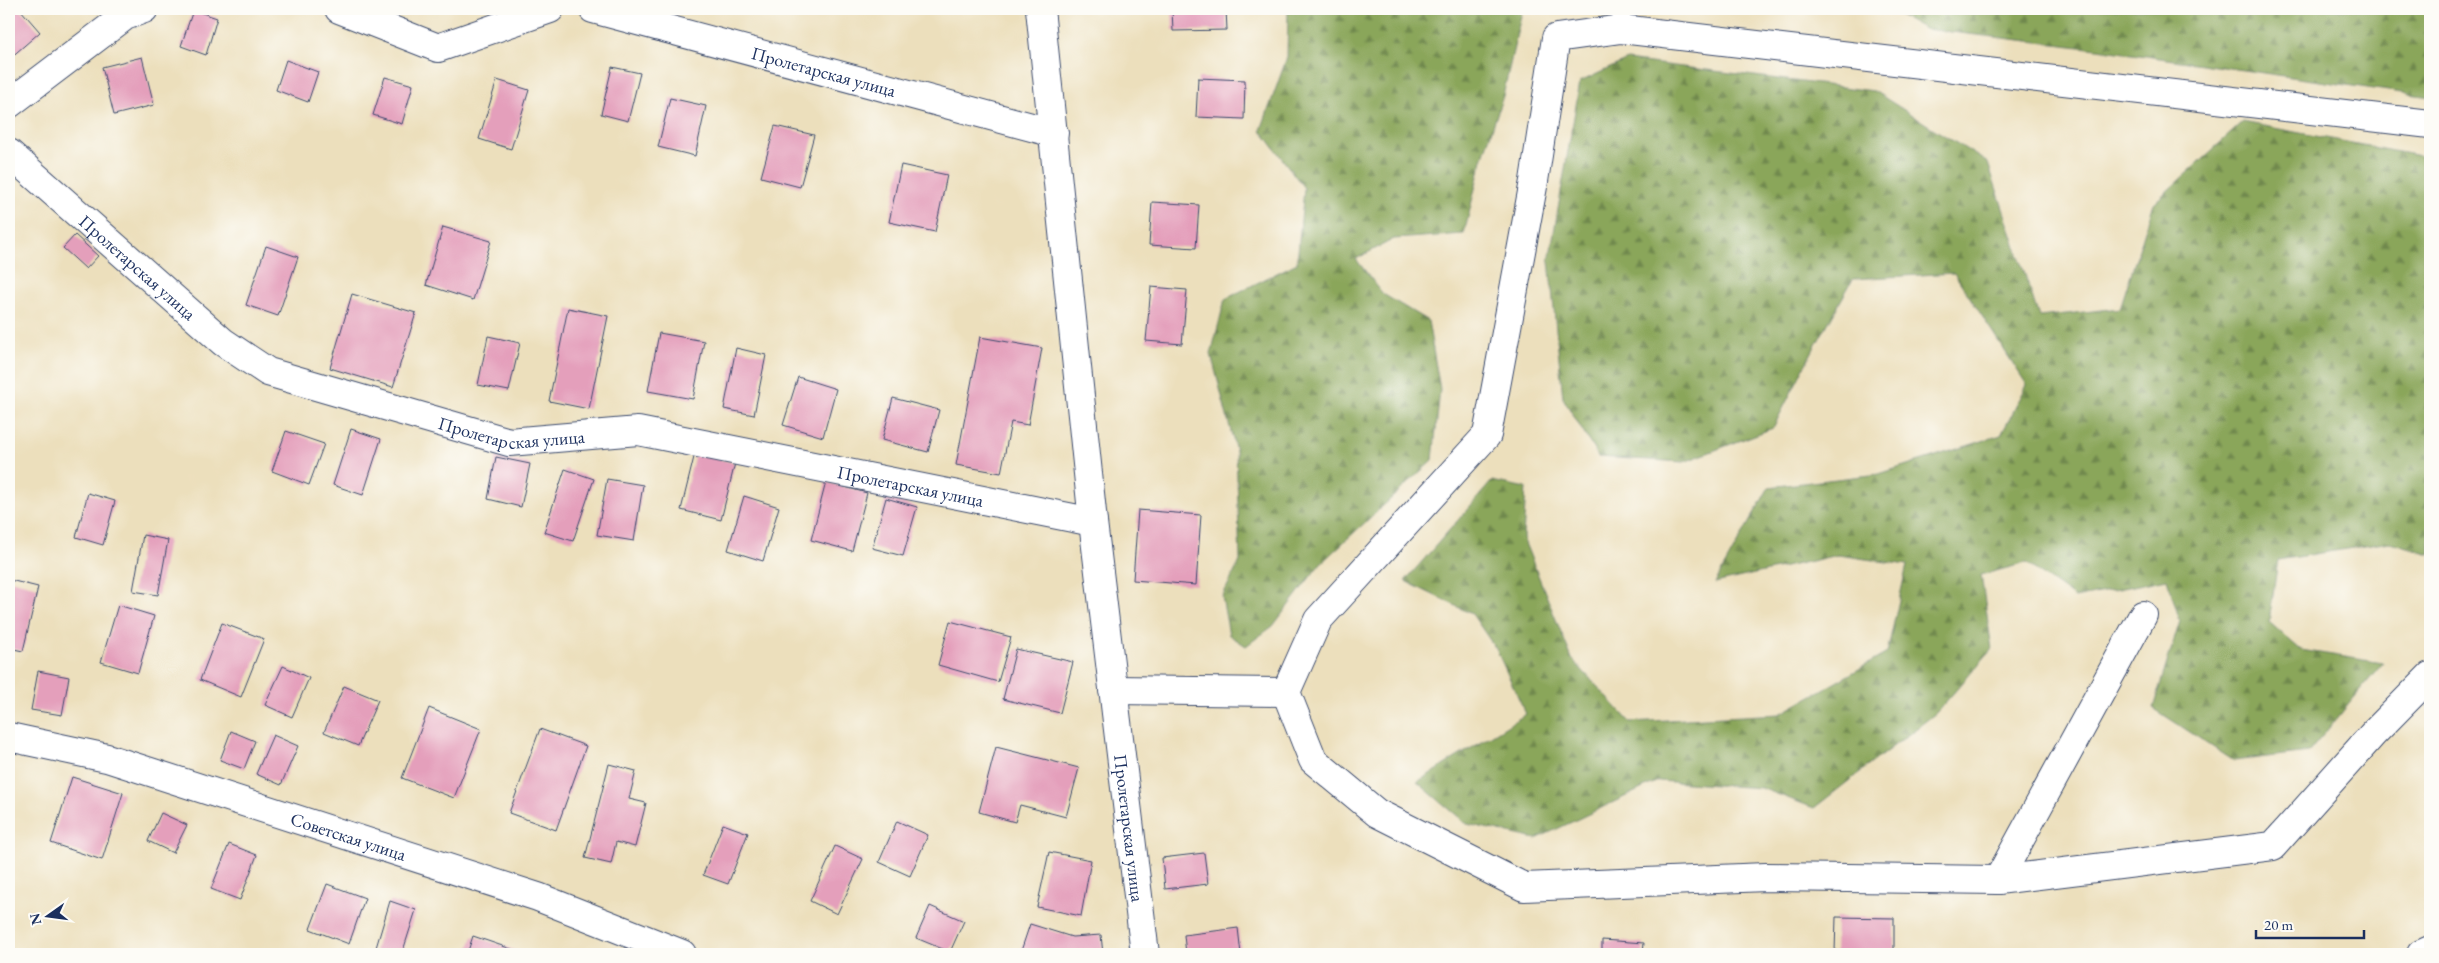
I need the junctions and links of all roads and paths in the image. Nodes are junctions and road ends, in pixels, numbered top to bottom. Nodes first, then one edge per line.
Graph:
1 (144, 9) edge
2 (339, 9) edge
3 (550, 9) edge
4 (593, 9) edge
5 (1040, 9) edge
6 (9, 104) edge
7 (2430, 124) edge
8 (1054, 133) junction
9 (9, 153) edge
10 (1093, 522) junction
11 (2143, 615) dead end
12 (2430, 676) edge
13 (1113, 690) junction
14 (1286, 692) junction
15 (9, 737) edge
16 (1998, 880) junction
17 (2430, 950) edge
18 (682, 954) edge
19 (1145, 954) edge
20 (2420, 954) edge

1 - 6 street
2 - 3 street
4 - 8 street, Пролетарская улица
5 - 8 street, Пролетарская улица
7 - 14 street
8 - 10 street, Пролетарская улица
9 - 10 street, Пролетарская улица
10 - 13 street, Пролетарская улица
11 - 16 street
12 - 16 street
13 - 14 street
13 - 19 street, Пролетарская улица
14 - 16 street
15 - 18 street, Советская улица
17 - 20 street

